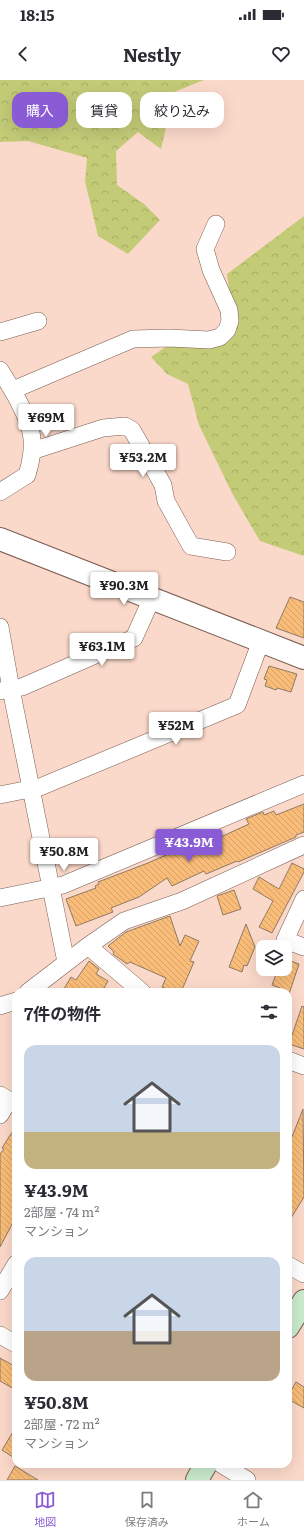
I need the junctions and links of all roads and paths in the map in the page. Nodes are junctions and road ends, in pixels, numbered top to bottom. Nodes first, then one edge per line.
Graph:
1 (216, 224) dead end
2 (38, 321) dead end
3 (0, 332) edge
4 (0, 370) edge
5 (13, 390) junction
6 (32, 450) junction
7 (0, 492) edge
8 (0, 539) edge
9 (227, 552) dead end
10 (152, 598) junction
11 (0, 627) edge
12 (261, 641) junction
13 (304, 658) edge
14 (5, 690) edge
15 (304, 784) edge
16 (31, 788) junction
17 (0, 795) edge
18 (304, 845) edge
19 (52, 887) junction
20 (0, 898) edge
21 (304, 899) edge
22 (88, 946) junction
23 (304, 947) edge
24 (66, 962) junction
25 (33, 988) edge
26 (137, 988) edge
27 (12, 1002) edge
28 (0, 1006) edge
29 (292, 1062) edge
30 (304, 1066) edge
31 (8, 1100) edge
32 (0, 1115) edge
33 (292, 1267) edge
34 (12, 1271) edge
35 (304, 1274) edge
36 (0, 1291) edge
37 (304, 1301) edge
38 (292, 1321) edge
39 (0, 1335) edge
40 (12, 1342) edge
41 (204, 1468) edge
42 (228, 1468) edge
43 (197, 1480) edge
44 (247, 1480) edge

1 - 5 street
2 - 3 street
4 - 5 street
5 - 6 street
6 - 7 street
6 - 9 street
8 - 10 street
10 - 12 street
10 - 14 street
11 - 14 street
12 - 13 street
12 - 16 street
14 - 16 street
15 - 19 street
16 - 17 street
16 - 19 street
18 - 22 street
19 - 20 street
19 - 24 street
21 - 23 street
22 - 24 street
22 - 26 street
24 - 25 street
27 - 28 street
29 - 30 street
31 - 32 street
33 - 35 street
34 - 36 street
37 - 38 main road
39 - 40 street
41 - 43 main road
42 - 44 street

